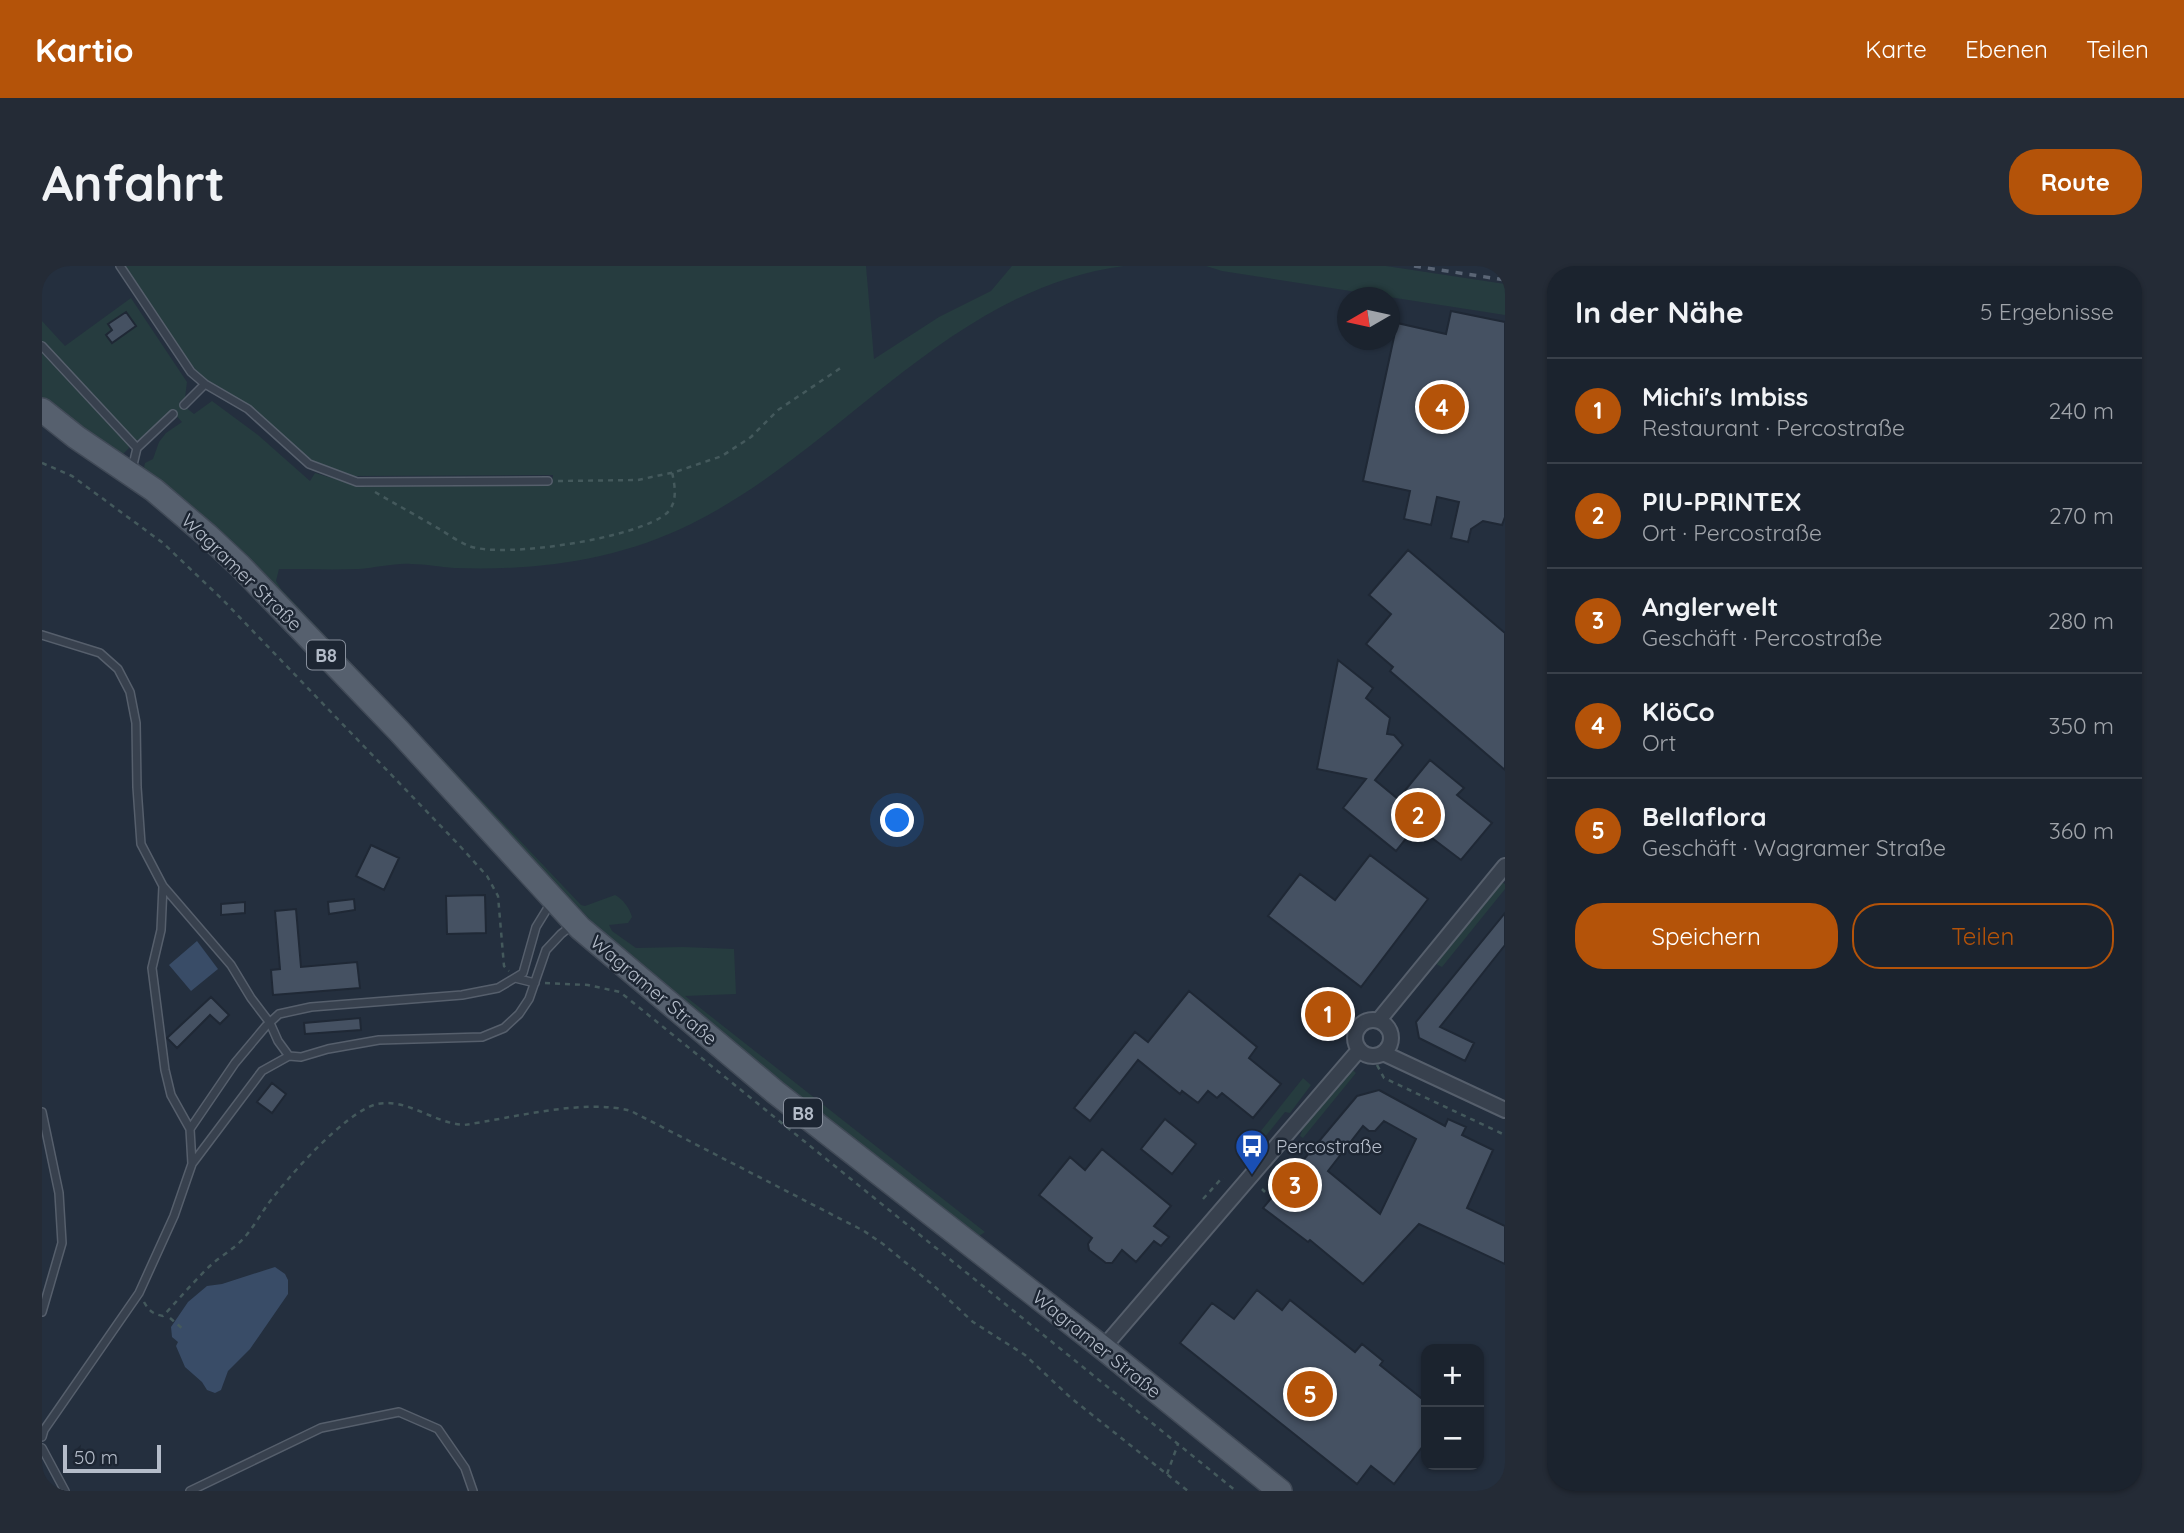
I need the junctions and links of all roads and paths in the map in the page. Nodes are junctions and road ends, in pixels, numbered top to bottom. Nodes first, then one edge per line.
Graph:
1 (120, 266) edge
2 (42, 346) edge
3 (842, 367) dead end
4 (205, 384) junction
5 (184, 405) dead end
6 (42, 410) edge
7 (173, 414) dead end
8 (42, 424) edge
9 (76, 437) junction
10 (137, 448) junction
11 (42, 463) edge
12 (672, 472) junction
13 (131, 473) junction
14 (548, 481) joint
15 (357, 482) junction
16 (42, 635) edge
17 (1505, 866) edge
18 (163, 886) junction
19 (554, 897) junction
20 (576, 923) junction
21 (514, 978) junction
22 (535, 983) junction
23 (1379, 1020) junction
24 (270, 1023) junction
25 (1359, 1049) junction
26 (1378, 1055) junction
27 (289, 1056) junction
28 (1505, 1110) edge
29 (42, 1112) edge
30 (190, 1129) junction
31 (1505, 1135) edge
32 (192, 1164) junction
33 (1224, 1178) dead end
34 (1203, 1199) dead end
35 (139, 1293) junction
36 (42, 1312) edge
37 (170, 1318) dead end
38 (183, 1328) dead end
39 (1103, 1348) junction
40 (42, 1437) edge
41 (1178, 1444) junction
42 (42, 1448) edge
43 (1167, 1474) junction
44 (65, 1491) edge
45 (190, 1491) edge
46 (473, 1491) edge
47 (1188, 1491) edge
48 (1236, 1491) edge
49 (1280, 1491) edge

1 - 4 lane
2 - 10 lane
3 - 12 path
4 - 5 lane
4 - 15 lane
6 - 9 main road, Wagramer Straße / B8
7 - 10 lane
8 - 9 main road, Wagramer Straße / B8
9 - 13 main road, Wagramer Straße / B8
10 - 13 lane
11 - 21 path
12 - 14 path
12 - 15 path
13 - 19 main road, Wagramer Straße / B8
14 - 15 lane
16 - 18 lane
17 - 23 street
18 - 24 lane
18 - 30 lane
19 - 20 main road, Wagramer Straße / B8
19 - 21 lane
20 - 22 lane
20 - 39 main road, Wagramer Straße / B8
21 - 22 lane
21 - 24 lane
22 - 27 lane
22 - 41 path
23 - 25 street
23 - 26 street
24 - 27 lane
24 - 30 lane
25 - 26 street
25 - 39 street
26 - 28 street
26 - 31 path
27 - 32 lane
29 - 36 lane
30 - 32 lane
32 - 35 lane
33 - 34 path
35 - 40 lane
35 - 43 path
37 - 38 path
39 - 49 main road, Wagramer Straße / B8
41 - 43 path
41 - 48 path
42 - 44 lane
43 - 47 path
45 - 46 lane

